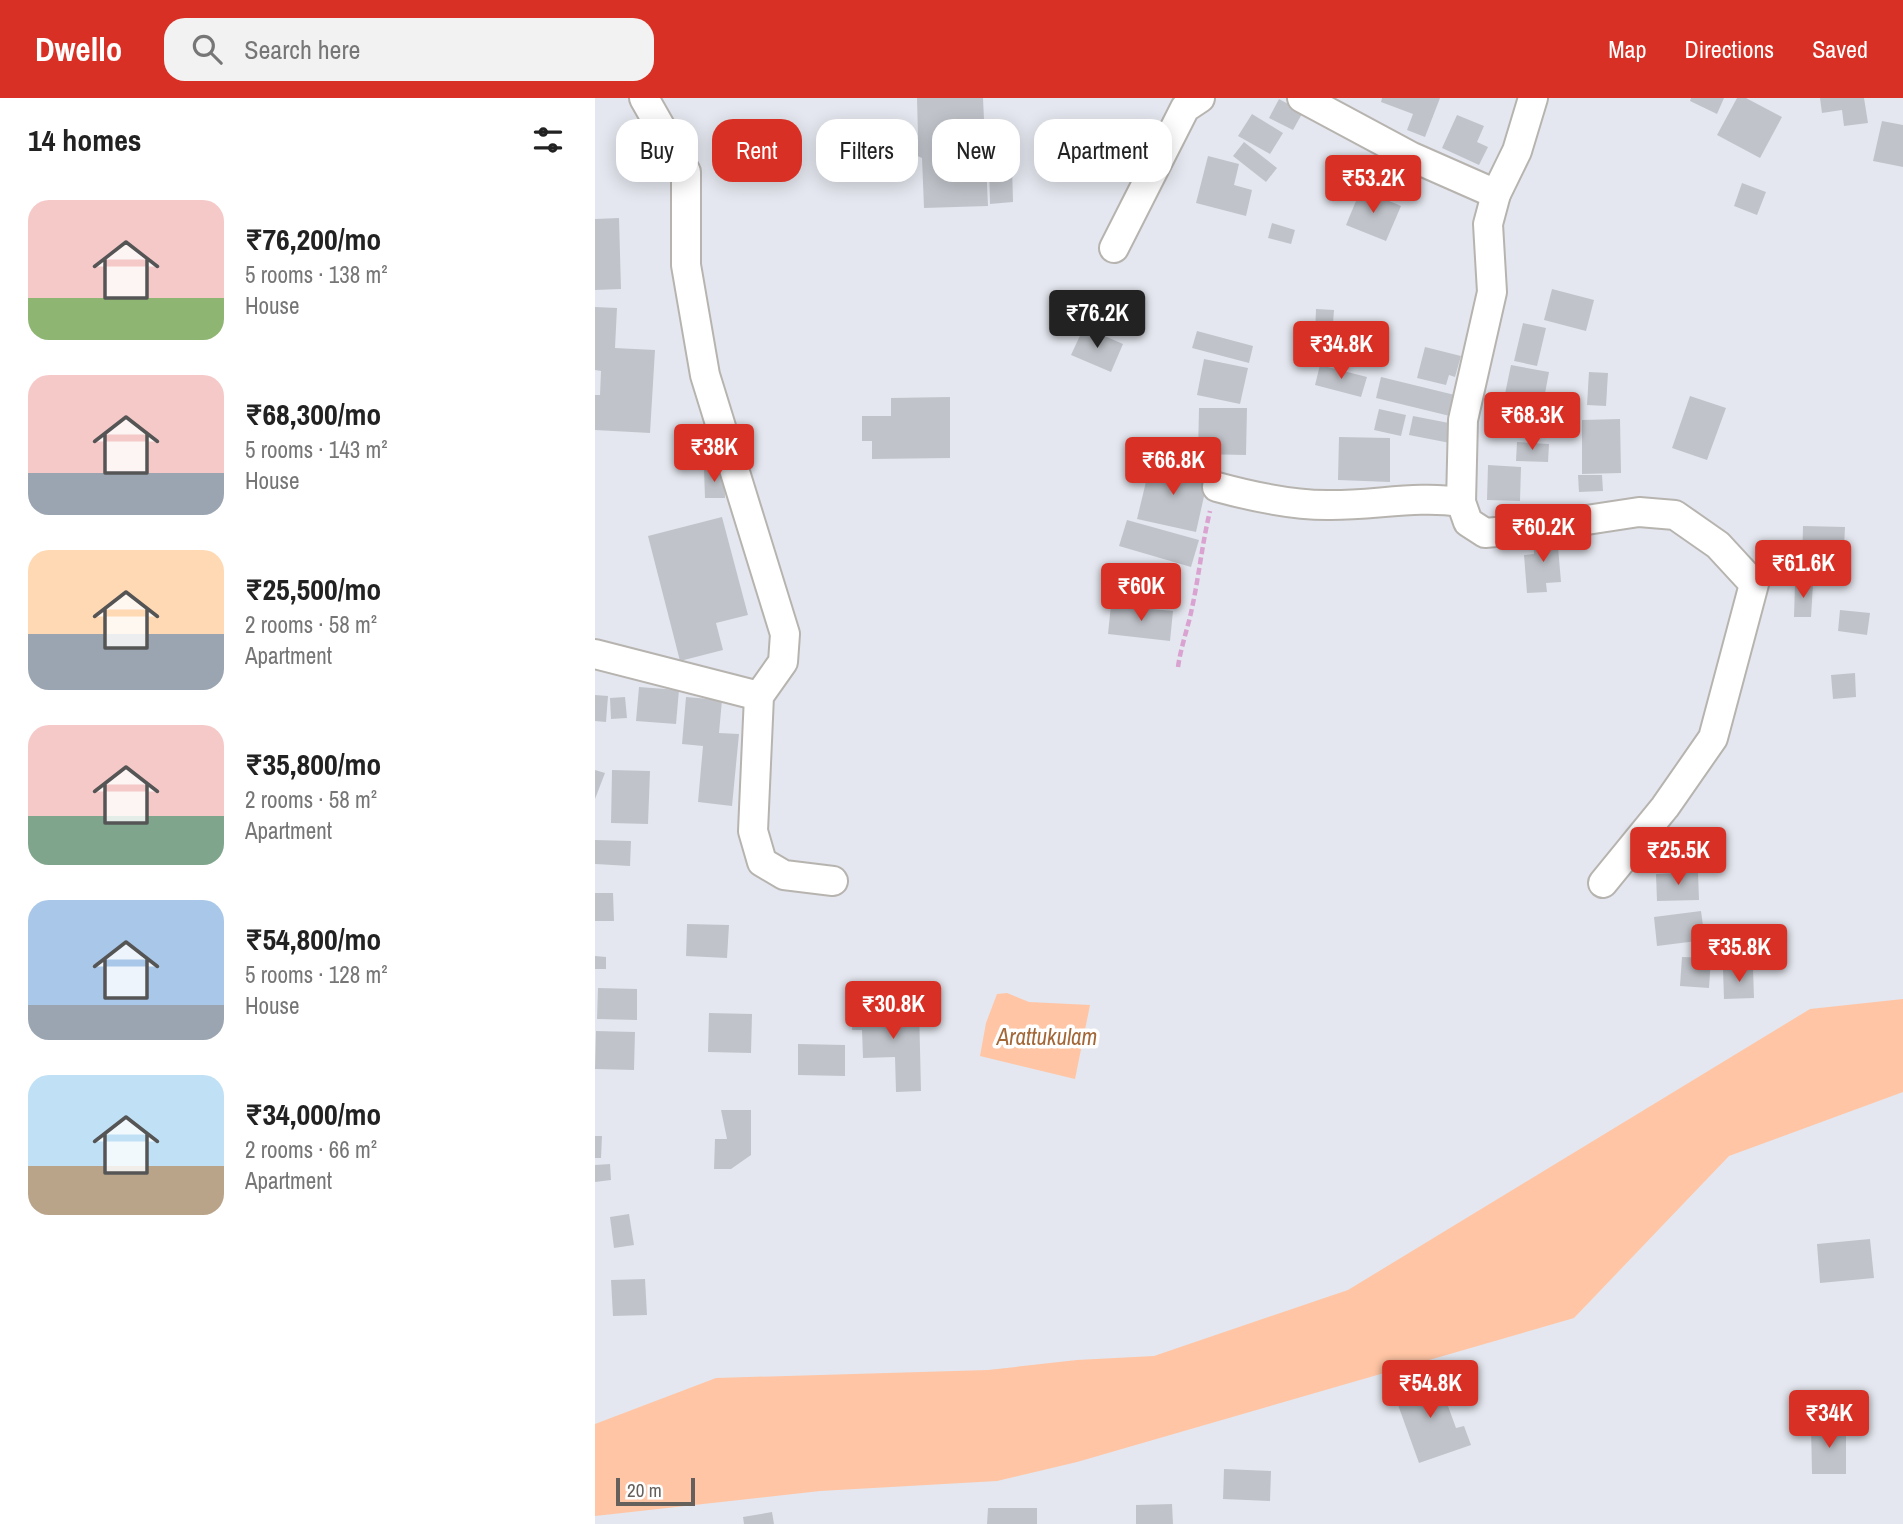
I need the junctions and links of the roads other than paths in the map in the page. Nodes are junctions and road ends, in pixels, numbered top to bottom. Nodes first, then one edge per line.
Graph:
1 (644, 98) edge
2 (1200, 98) edge
3 (1302, 98) edge
4 (1534, 98) edge
5 (1496, 194) junction
6 (1114, 248) dead end
7 (1217, 487) road end
8 (1461, 502) junction
9 (595, 654) edge
10 (759, 696) junction
11 (833, 881) dead end
12 (1603, 883) dead end

1 - 10 street
2 - 6 street
3 - 5 street
4 - 5 street
5 - 8 street
7 - 8 street
8 - 12 street
9 - 10 street
10 - 11 street

